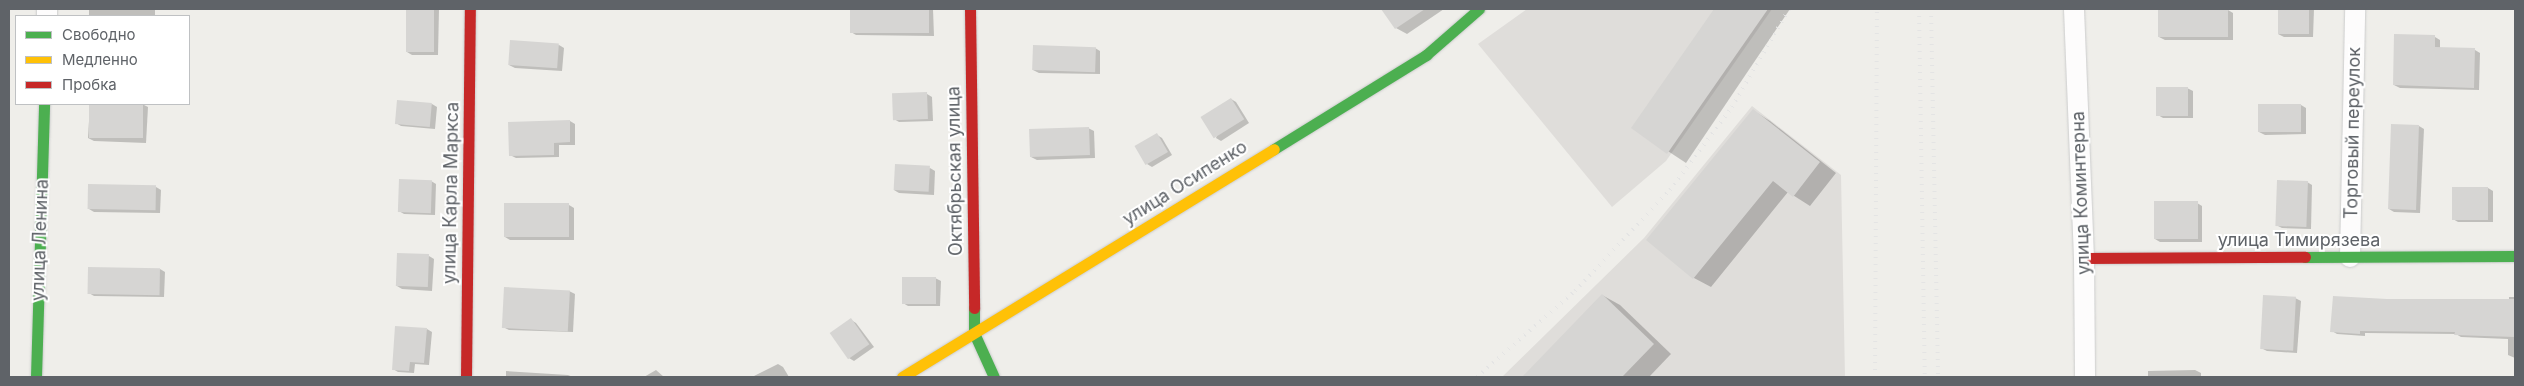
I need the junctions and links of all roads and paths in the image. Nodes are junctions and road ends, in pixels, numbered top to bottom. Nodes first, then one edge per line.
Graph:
1 (470, 9) edge
2 (970, 9) edge
3 (1479, 9) edge
4 (2074, 9) edge
5 (2355, 9) edge
6 (44, 105) edge
7 (2515, 256) edge
8 (2350, 257) junction
9 (2084, 258) junction
10 (974, 333) junction
11 (36, 377) edge
12 (466, 377) edge
13 (902, 377) edge
14 (994, 377) edge
15 (2085, 377) edge

1 - 12 street, улица Карла Маркса
2 - 10 street, Октябрьская улица
3 - 10 street, улица Осипенко
4 - 9 street, улица Коминтерна
5 - 8 street, Торговый переулок
6 - 11 street, улица Ленина
7 - 8 street, улица Тимирязева
8 - 9 street, улица Тимирязева
9 - 15 street, улица Коминтерна
10 - 13 street, улица Осипенко
10 - 14 street

